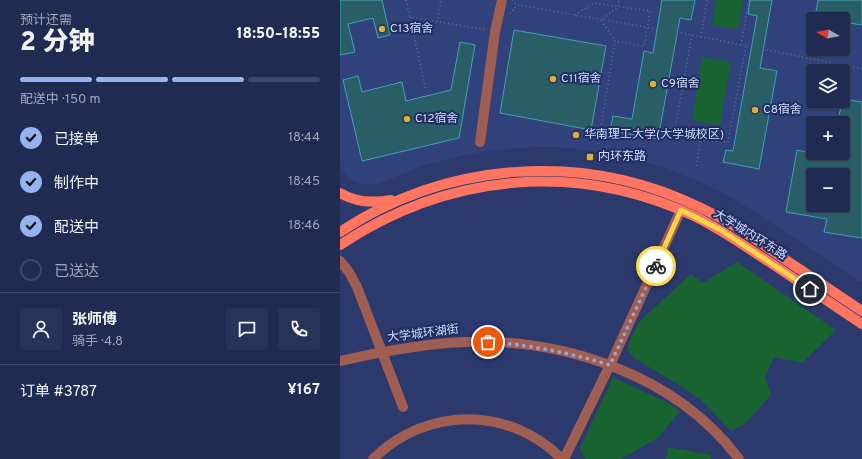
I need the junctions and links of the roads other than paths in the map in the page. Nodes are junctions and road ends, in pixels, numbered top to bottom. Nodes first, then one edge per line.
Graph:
1 (502, 0) edge
2 (480, 142) dead end
3 (340, 193) edge
4 (401, 199) junction
5 (681, 210) junction
6 (340, 232) edge
7 (340, 245) edge
8 (340, 261) edge
9 (862, 311) edge
10 (862, 324) edge
11 (382, 353) junction
12 (340, 361) edge
13 (610, 365) junction
14 (403, 406) dead end
15 (373, 459) edge
16 (563, 459) edge
17 (739, 459) edge

1 - 2 street
3 - 4 main road
4 - 6 main road, 大学城内环东路
4 - 9 main road, 大学城内环东路
5 - 7 main road, 大学城内环东路
5 - 10 main road, 大学城内环东路
5 - 13 street
8 - 11 street
11 - 12 street, 大学城环湖街
11 - 13 street, 大学城环湖街
11 - 14 street
13 - 16 street
13 - 17 street, 大学城环湖街
15 - 16 street

